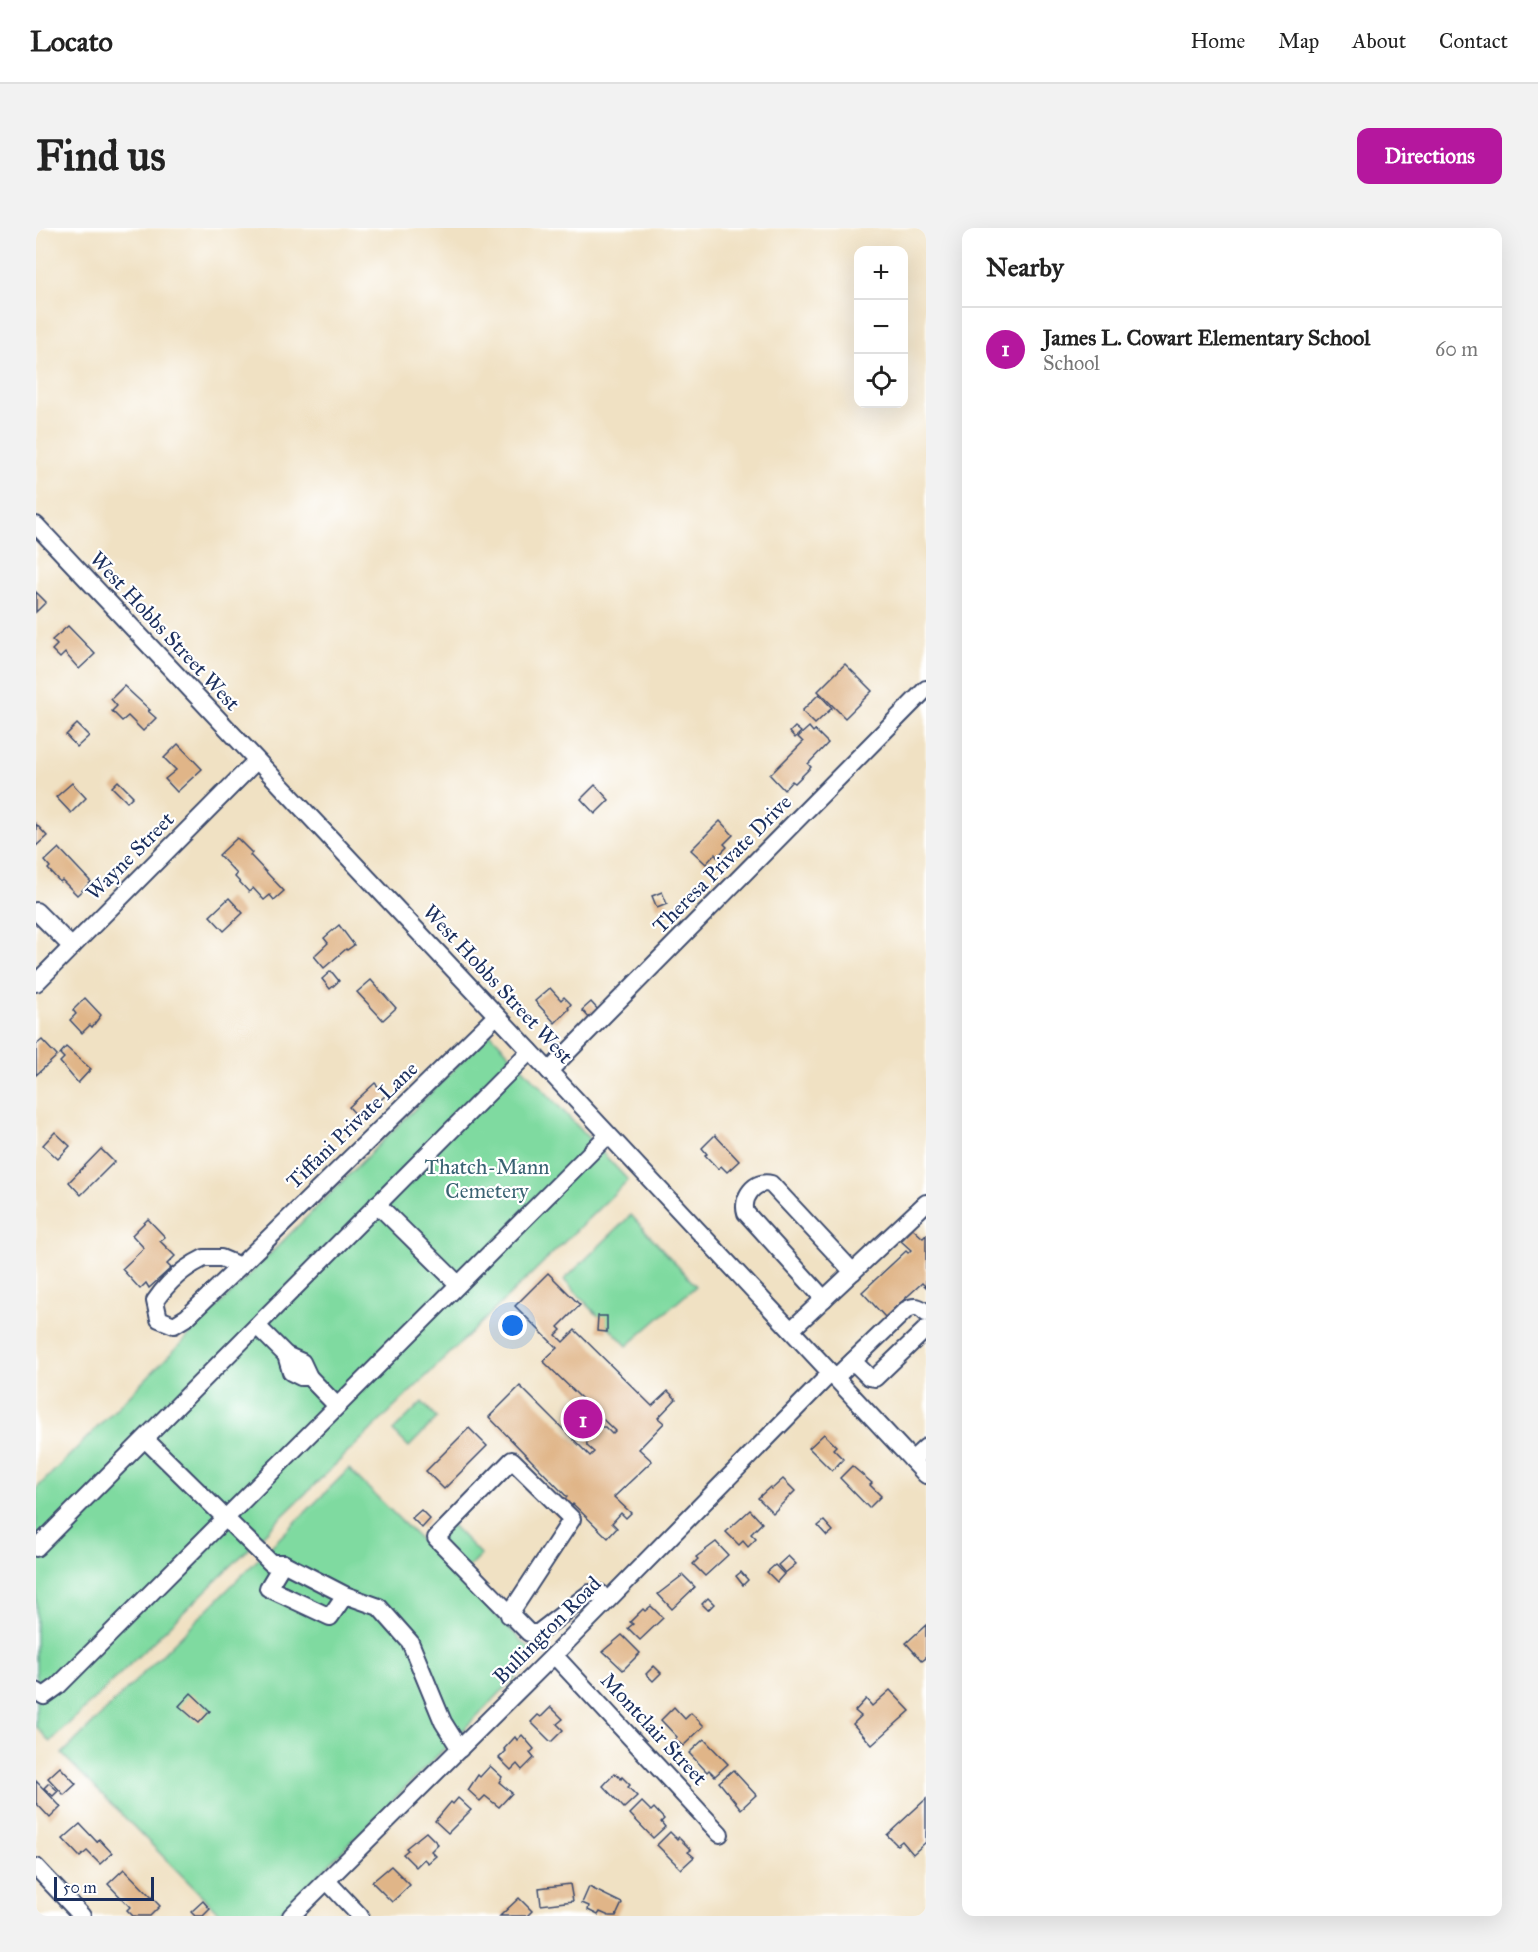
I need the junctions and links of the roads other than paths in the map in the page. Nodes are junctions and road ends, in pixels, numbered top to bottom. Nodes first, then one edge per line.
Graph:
1 (36, 525) edge
2 (926, 689) edge
3 (256, 760) junction
4 (36, 911) edge
5 (72, 947) junction
6 (36, 983) edge
7 (496, 1016) junction
8 (530, 1051) junction
9 (549, 1071) junction
10 (608, 1135) junction
11 (377, 1204) junction
12 (923, 1211) edge
13 (240, 1266) junction
14 (853, 1272) junction
15 (458, 1284) junction
16 (824, 1299) junction
17 (926, 1313) edge
18 (257, 1326) junction
19 (926, 1329) edge
20 (791, 1330) junction
21 (853, 1361) junction
22 (833, 1375) junction
23 (337, 1406) junction
24 (144, 1438) junction
25 (926, 1447) edge
26 (912, 1460) junction
27 (926, 1475) edge
28 (224, 1519) junction
29 (36, 1548) edge
30 (283, 1563) junction
31 (600, 1593) dead end
32 (345, 1595) junction
33 (509, 1615) junction
34 (554, 1655) junction
35 (36, 1691) edge
36 (460, 1749) junction
37 (720, 1834) dead end
38 (36, 1867) edge
39 (327, 1881) junction
40 (81, 1916) edge
41 (291, 1916) edge
42 (360, 1916) edge

1 - 3 street, West Hobbs Street West
2 - 9 street, Theresa Private Drive
3 - 5 street, Wayne Street
3 - 7 street, West Hobbs Street West
4 - 5 street
5 - 6 street, Wayne Street
7 - 8 street, West Hobbs Street West
7 - 13 street, Tiffani Private Lane
8 - 9 street, West Hobbs Street West
8 - 11 street
9 - 10 street, West Hobbs Street West
10 - 15 street
10 - 20 street, West Hobbs Street West
11 - 15 street
11 - 18 street
12 - 14 street
13 - 13 street, Tiffani Private Lane
14 - 16 street
14 - 16 street
15 - 23 street
16 - 20 street
17 - 21 street, Bullington Road
18 - 23 street
18 - 24 street
19 - 21 street
20 - 22 street, West Hobbs Street West
21 - 22 street, Bullington Road
22 - 26 street, West Hobbs Street West
22 - 34 street, Bullington Road
23 - 28 street
24 - 28 street
24 - 29 street
25 - 26 street
26 - 27 street, West Hobbs Street West
28 - 30 street
28 - 35 street
30 - 32 street
30 - 32 street
31 - 33 street
32 - 36 street
33 - 33 street
34 - 36 street, Bullington Road
34 - 37 street, Montclair Street
36 - 39 street, Bullington Road
38 - 40 street
39 - 41 street, Bullington Road
39 - 42 street

